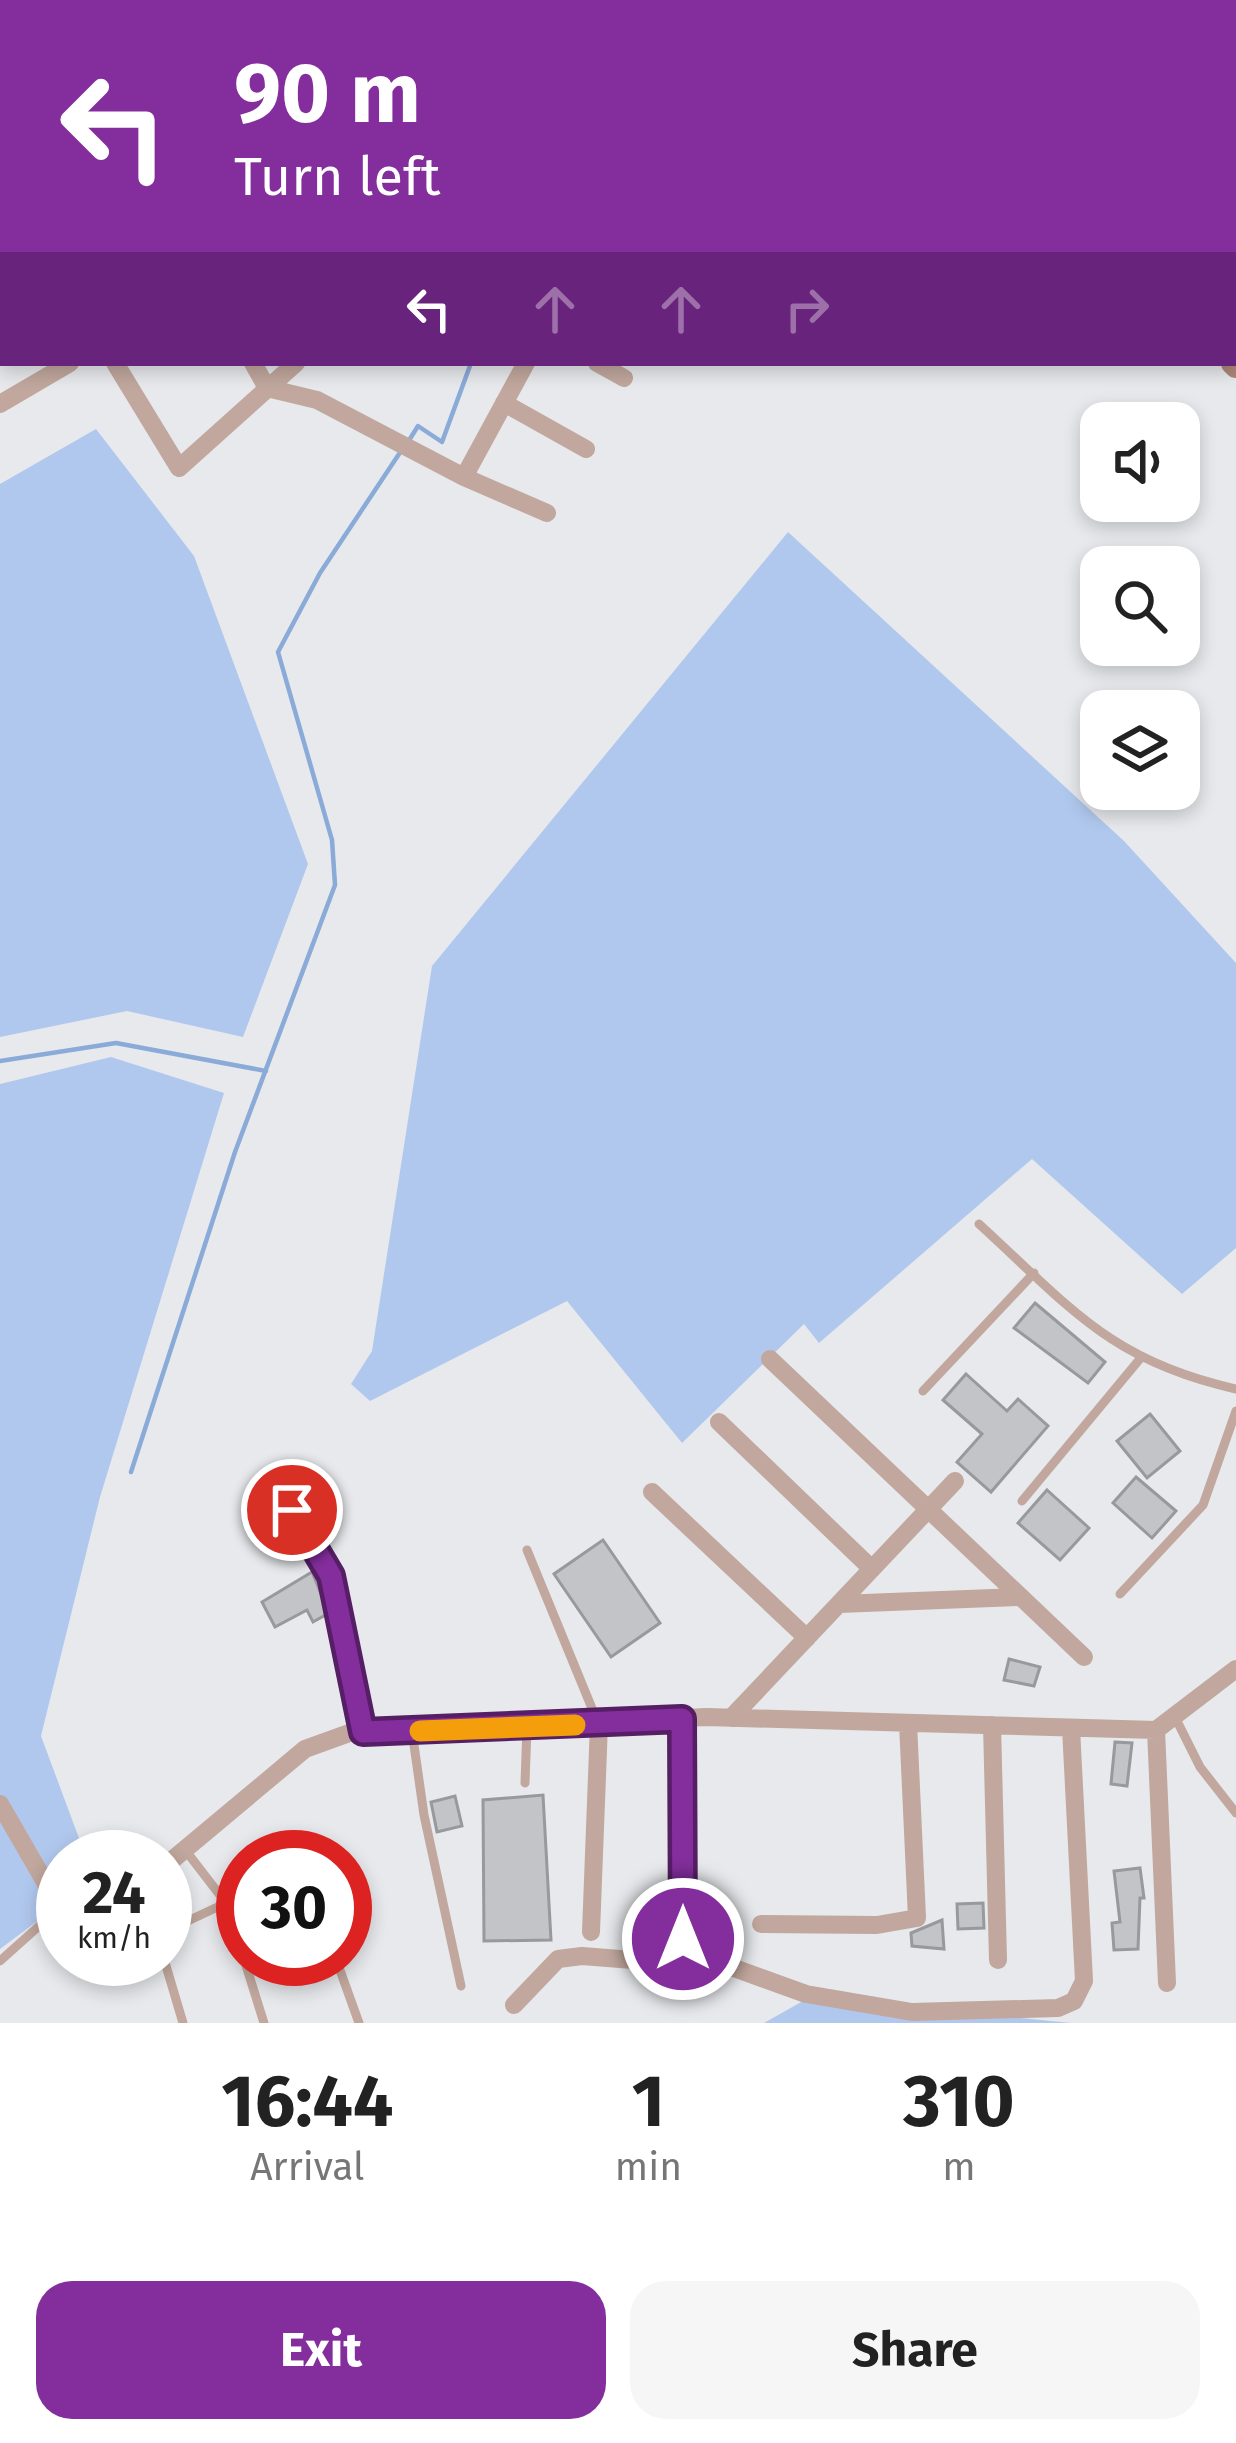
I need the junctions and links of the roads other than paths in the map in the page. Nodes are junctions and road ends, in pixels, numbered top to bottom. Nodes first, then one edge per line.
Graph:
1 (65, 366) edge
2 (117, 366) edge
3 (255, 366) edge
4 (293, 366) edge
5 (524, 366) edge
6 (602, 366) edge
7 (623, 378) dead end
8 (268, 388) junction
9 (504, 403) junction
10 (0, 404) edge
11 (586, 449) dead end
12 (464, 478) junction
13 (547, 513) dead end
14 (980, 1224) dead end
15 (1034, 1274) junction
16 (770, 1359) dead end
17 (1138, 1360) junction
18 (1236, 1390) edge
19 (923, 1391) dead end
20 (1236, 1411) edge
21 (719, 1422) dead end
22 (272, 1476) dead end
23 (956, 1481) dead end
24 (652, 1492) dead end
25 (1022, 1501) dead end
26 (929, 1509) junction
27 (527, 1550) dead end
28 (872, 1569) junction
29 (1120, 1594) dead end
30 (1021, 1597) junction
31 (839, 1604) junction
32 (807, 1638) junction
33 (1084, 1657) dead end
34 (1236, 1669) edge
35 (1174, 1716) junction
36 (731, 1718) junction
37 (682, 1719) junction
38 (908, 1723) junction
39 (598, 1724) junction
40 (992, 1726) junction
41 (527, 1727) junction
42 (1071, 1728) junction
43 (1156, 1730) junction
44 (412, 1731) junction
45 (363, 1732) junction
46 (525, 1783) dead end
47 (0, 1804) edge
48 (1236, 1813) edge
49 (192, 1846) edge
50 (192, 1859) edge
51 (36, 1867) edge
52 (216, 1890) edge
53 (761, 1924) dead end
54 (36, 1931) edge
55 (591, 1932) dead end
56 (683, 1939) dead end
57 (998, 1960) dead end
58 (0, 1961) edge
59 (1167, 1983) dead end
60 (172, 1986) edge
61 (252, 1986) edge
62 (345, 1986) edge
63 (461, 1986) dead end
64 (514, 2005) dead end
65 (182, 2023) edge
66 (264, 2023) edge
67 (358, 2023) edge

1 - 10 street
2 - 8 street
3 - 8 street
4 - 8 street
5 - 9 street
6 - 7 street
8 - 12 street
9 - 11 street
9 - 12 street
12 - 13 street
14 - 15 lane
15 - 17 lane
15 - 19 lane
16 - 26 street
17 - 18 lane
17 - 25 lane
20 - 29 lane
21 - 28 street
22 - 45 lane
23 - 26 street
24 - 32 street
26 - 28 street
26 - 30 street
27 - 39 lane
28 - 31 street
30 - 31 street
30 - 33 street
31 - 32 street
32 - 36 street
34 - 35 street
35 - 43 street
35 - 48 lane
36 - 37 street
36 - 38 street
37 - 39 street
37 - 56 street
38 - 40 street
38 - 53 street
39 - 41 street
39 - 55 street
40 - 42 street
40 - 57 street
41 - 44 street
41 - 46 lane
42 - 43 street
42 - 64 street
43 - 59 street
44 - 45 street
44 - 63 lane
45 - 49 street
47 - 51 street
50 - 52 lane
54 - 58 lane
60 - 65 lane
61 - 66 lane
62 - 67 lane

